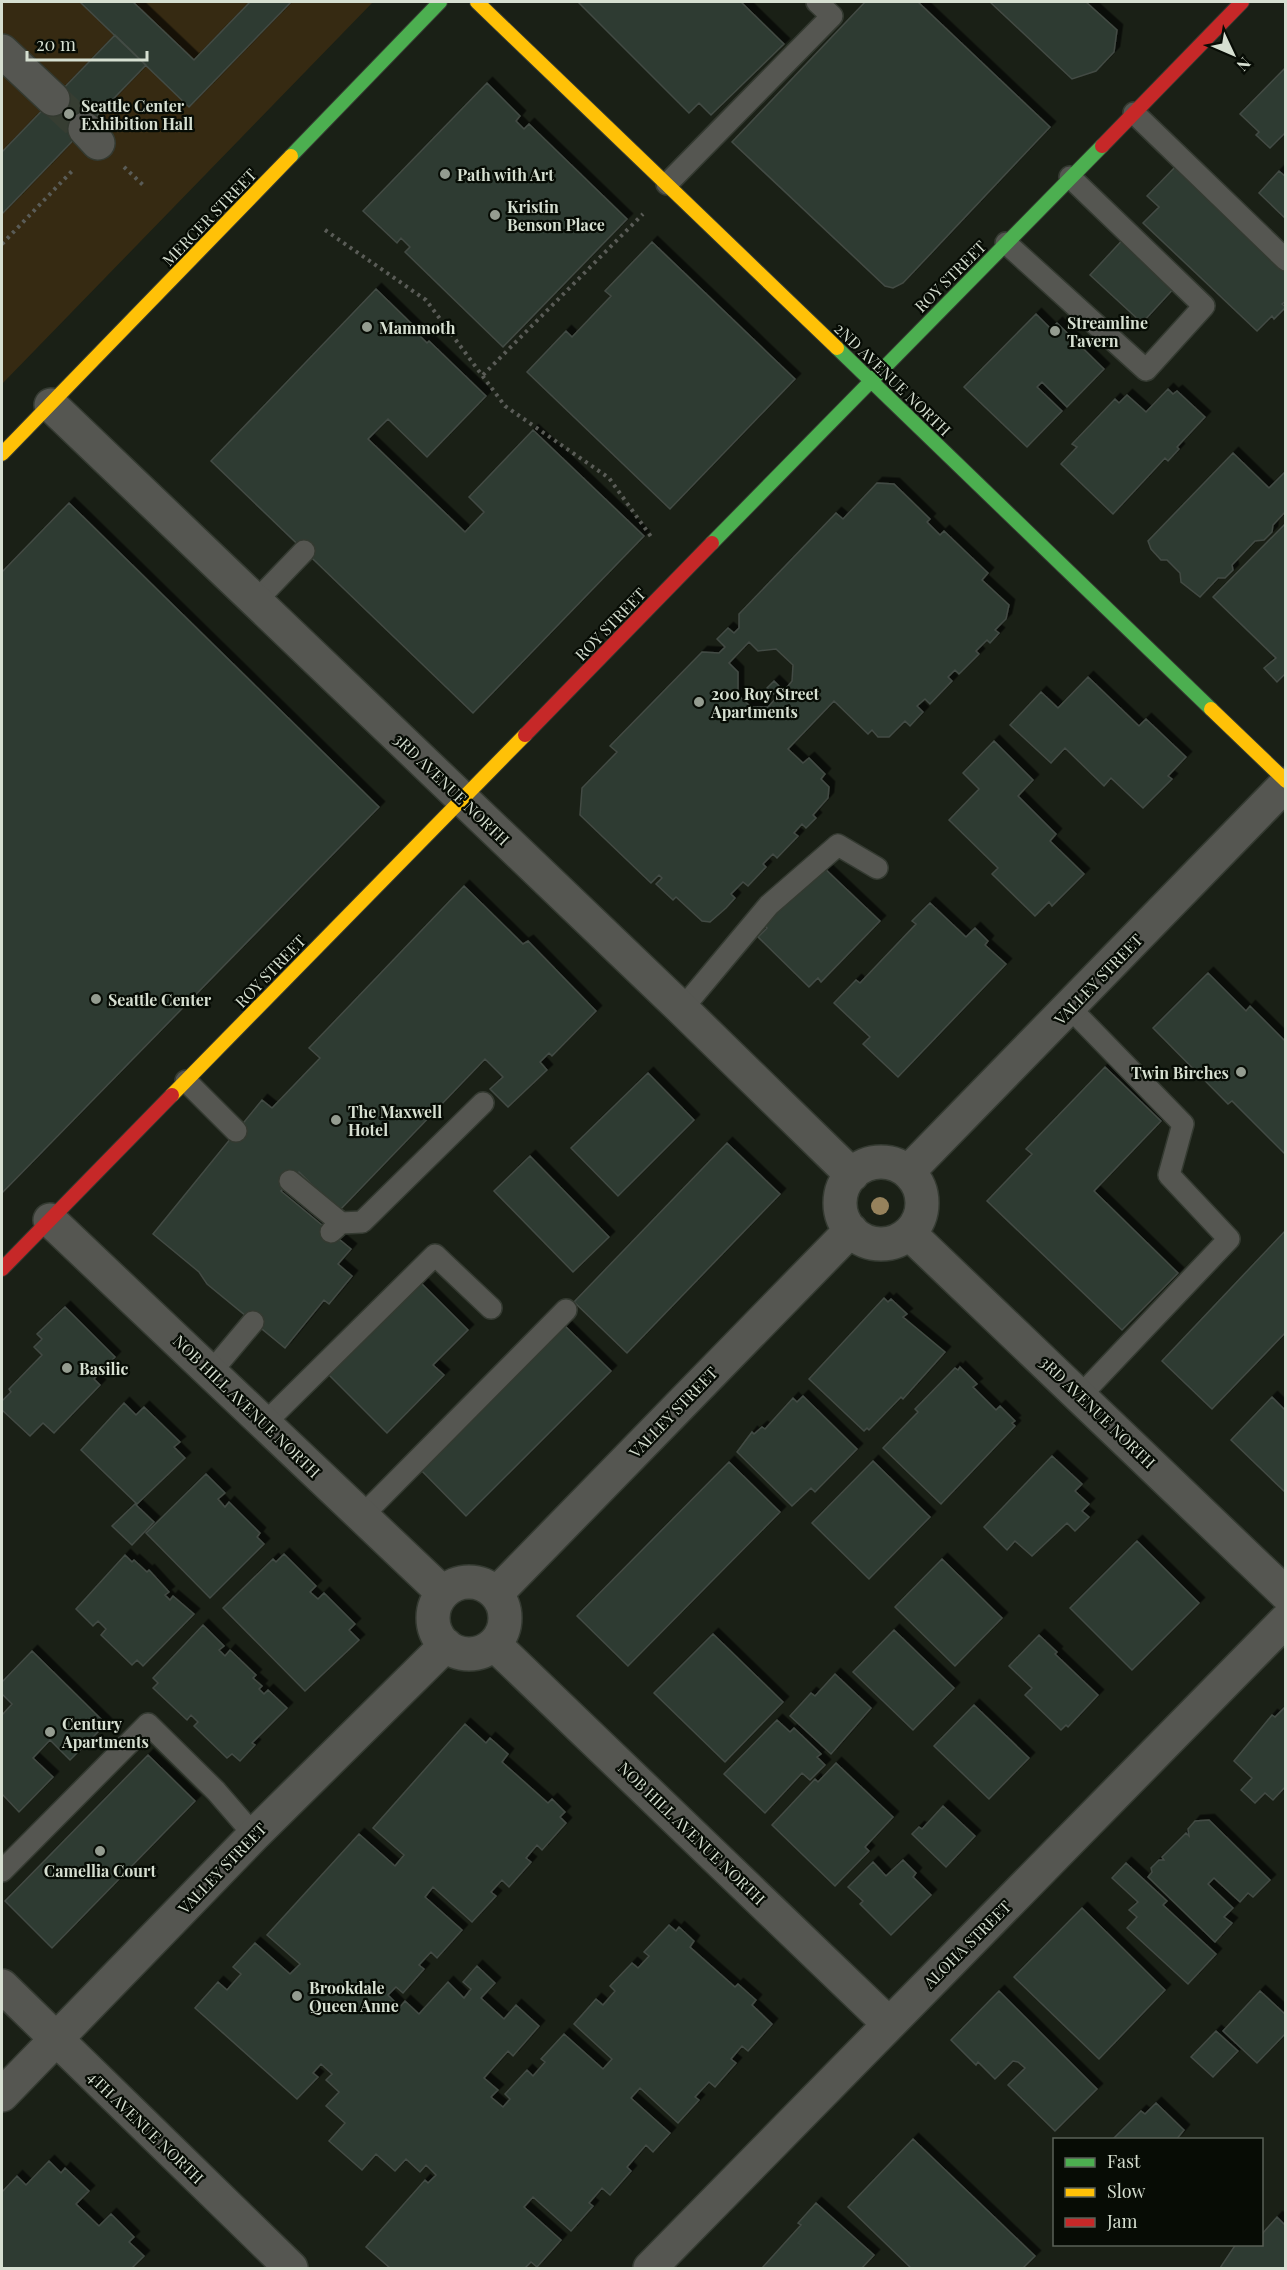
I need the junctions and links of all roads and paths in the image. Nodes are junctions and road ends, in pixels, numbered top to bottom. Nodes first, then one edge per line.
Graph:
1 (440, 2) edge
2 (477, 2) edge
3 (817, 2) edge
4 (1242, 2) edge
5 (2, 51) edge
6 (53, 99) tunnel mouth
7 (1134, 113) junction
8 (73, 169) dead end
9 (1070, 177) junction
10 (136, 178) dead end
11 (667, 184) junction
12 (143, 185) dead end
13 (649, 208) dead end
14 (325, 230) dead end
15 (1006, 243) junction
16 (2, 244) edge
17 (1286, 261) edge
18 (483, 375) junction
19 (871, 381) junction
20 (51, 405) junction
21 (2, 454) edge
22 (652, 538) dead end
23 (304, 550) dead end
24 (256, 601) junction
25 (1286, 783) edge
26 (463, 798) junction
27 (877, 868) dead end
28 (1070, 1008) junction
29 (682, 1009) junction
30 (186, 1081) junction
31 (483, 1103) dead end
32 (236, 1131) dead end
33 (908, 1172) junction
34 (852, 1175) junction
35 (290, 1181) dead end
36 (50, 1220) junction
37 (851, 1230) junction
38 (909, 1233) junction
39 (2, 1269) edge
40 (491, 1308) dead end
41 (566, 1310) dead end
42 (253, 1322) dead end
43 (211, 1372) junction
44 (1081, 1395) junction
45 (265, 1423) junction
46 (362, 1516) junction
47 (443, 1593) junction
48 (496, 1594) junction
49 (1286, 1594) edge
50 (1286, 1620) edge
51 (494, 1644) junction
52 (446, 1645) junction
53 (254, 1835) junction
54 (2, 1871) edge
55 (2, 1986) edge
56 (889, 2024) junction
57 (57, 2040) junction
58 (2, 2095) edge
59 (291, 2268) edge
60 (650, 2268) edge

1 - 20 street, MERCER STREET
2 - 11 street, 2ND AVENUE NORTH
3 - 11 lane
4 - 7 street, ROY STREET
5 - 6 street
7 - 9 street, ROY STREET
7 - 17 lane
8 - 16 path
9 - 15 street, ROY STREET
9 - 15 lane
10 - 12 path
11 - 19 street, 2ND AVENUE NORTH
13 - 18 path
14 - 18 path
15 - 19 street, ROY STREET
18 - 22 path
19 - 25 street, 2ND AVENUE NORTH
19 - 26 street, ROY STREET
20 - 21 street, MERCER STREET
20 - 24 street, 3RD AVENUE NORTH
23 - 24 lane
24 - 26 street, 3RD AVENUE NORTH
25 - 28 street, VALLEY STREET
26 - 29 street, 3RD AVENUE NORTH
26 - 30 street, ROY STREET
27 - 29 lane
28 - 33 street, VALLEY STREET
28 - 44 lane
29 - 34 street, 3RD AVENUE NORTH
30 - 32 lane
30 - 36 street, ROY STREET
31 - 35 lane
33 - 34 street
33 - 38 street
34 - 37 street
36 - 39 street, ROY STREET
36 - 43 street, NOB HILL AVENUE NORTH
37 - 38 street
37 - 48 street, VALLEY STREET
38 - 44 street, 3RD AVENUE NORTH
40 - 45 lane
41 - 46 lane
42 - 43 lane
43 - 45 street, NOB HILL AVENUE NORTH
44 - 49 street, 3RD AVENUE NORTH
45 - 46 street, NOB HILL AVENUE NORTH
46 - 47 street, NOB HILL AVENUE NORTH
47 - 48 street
47 - 52 street
48 - 51 street
50 - 56 street, ALOHA STREET
51 - 52 street
51 - 56 street, NOB HILL AVENUE NORTH
52 - 53 street, VALLEY STREET
53 - 54 lane
53 - 57 street, VALLEY STREET
55 - 57 street, 4TH AVENUE NORTH
56 - 60 street, ALOHA STREET
57 - 58 street, VALLEY STREET
57 - 59 street, 4TH AVENUE NORTH

